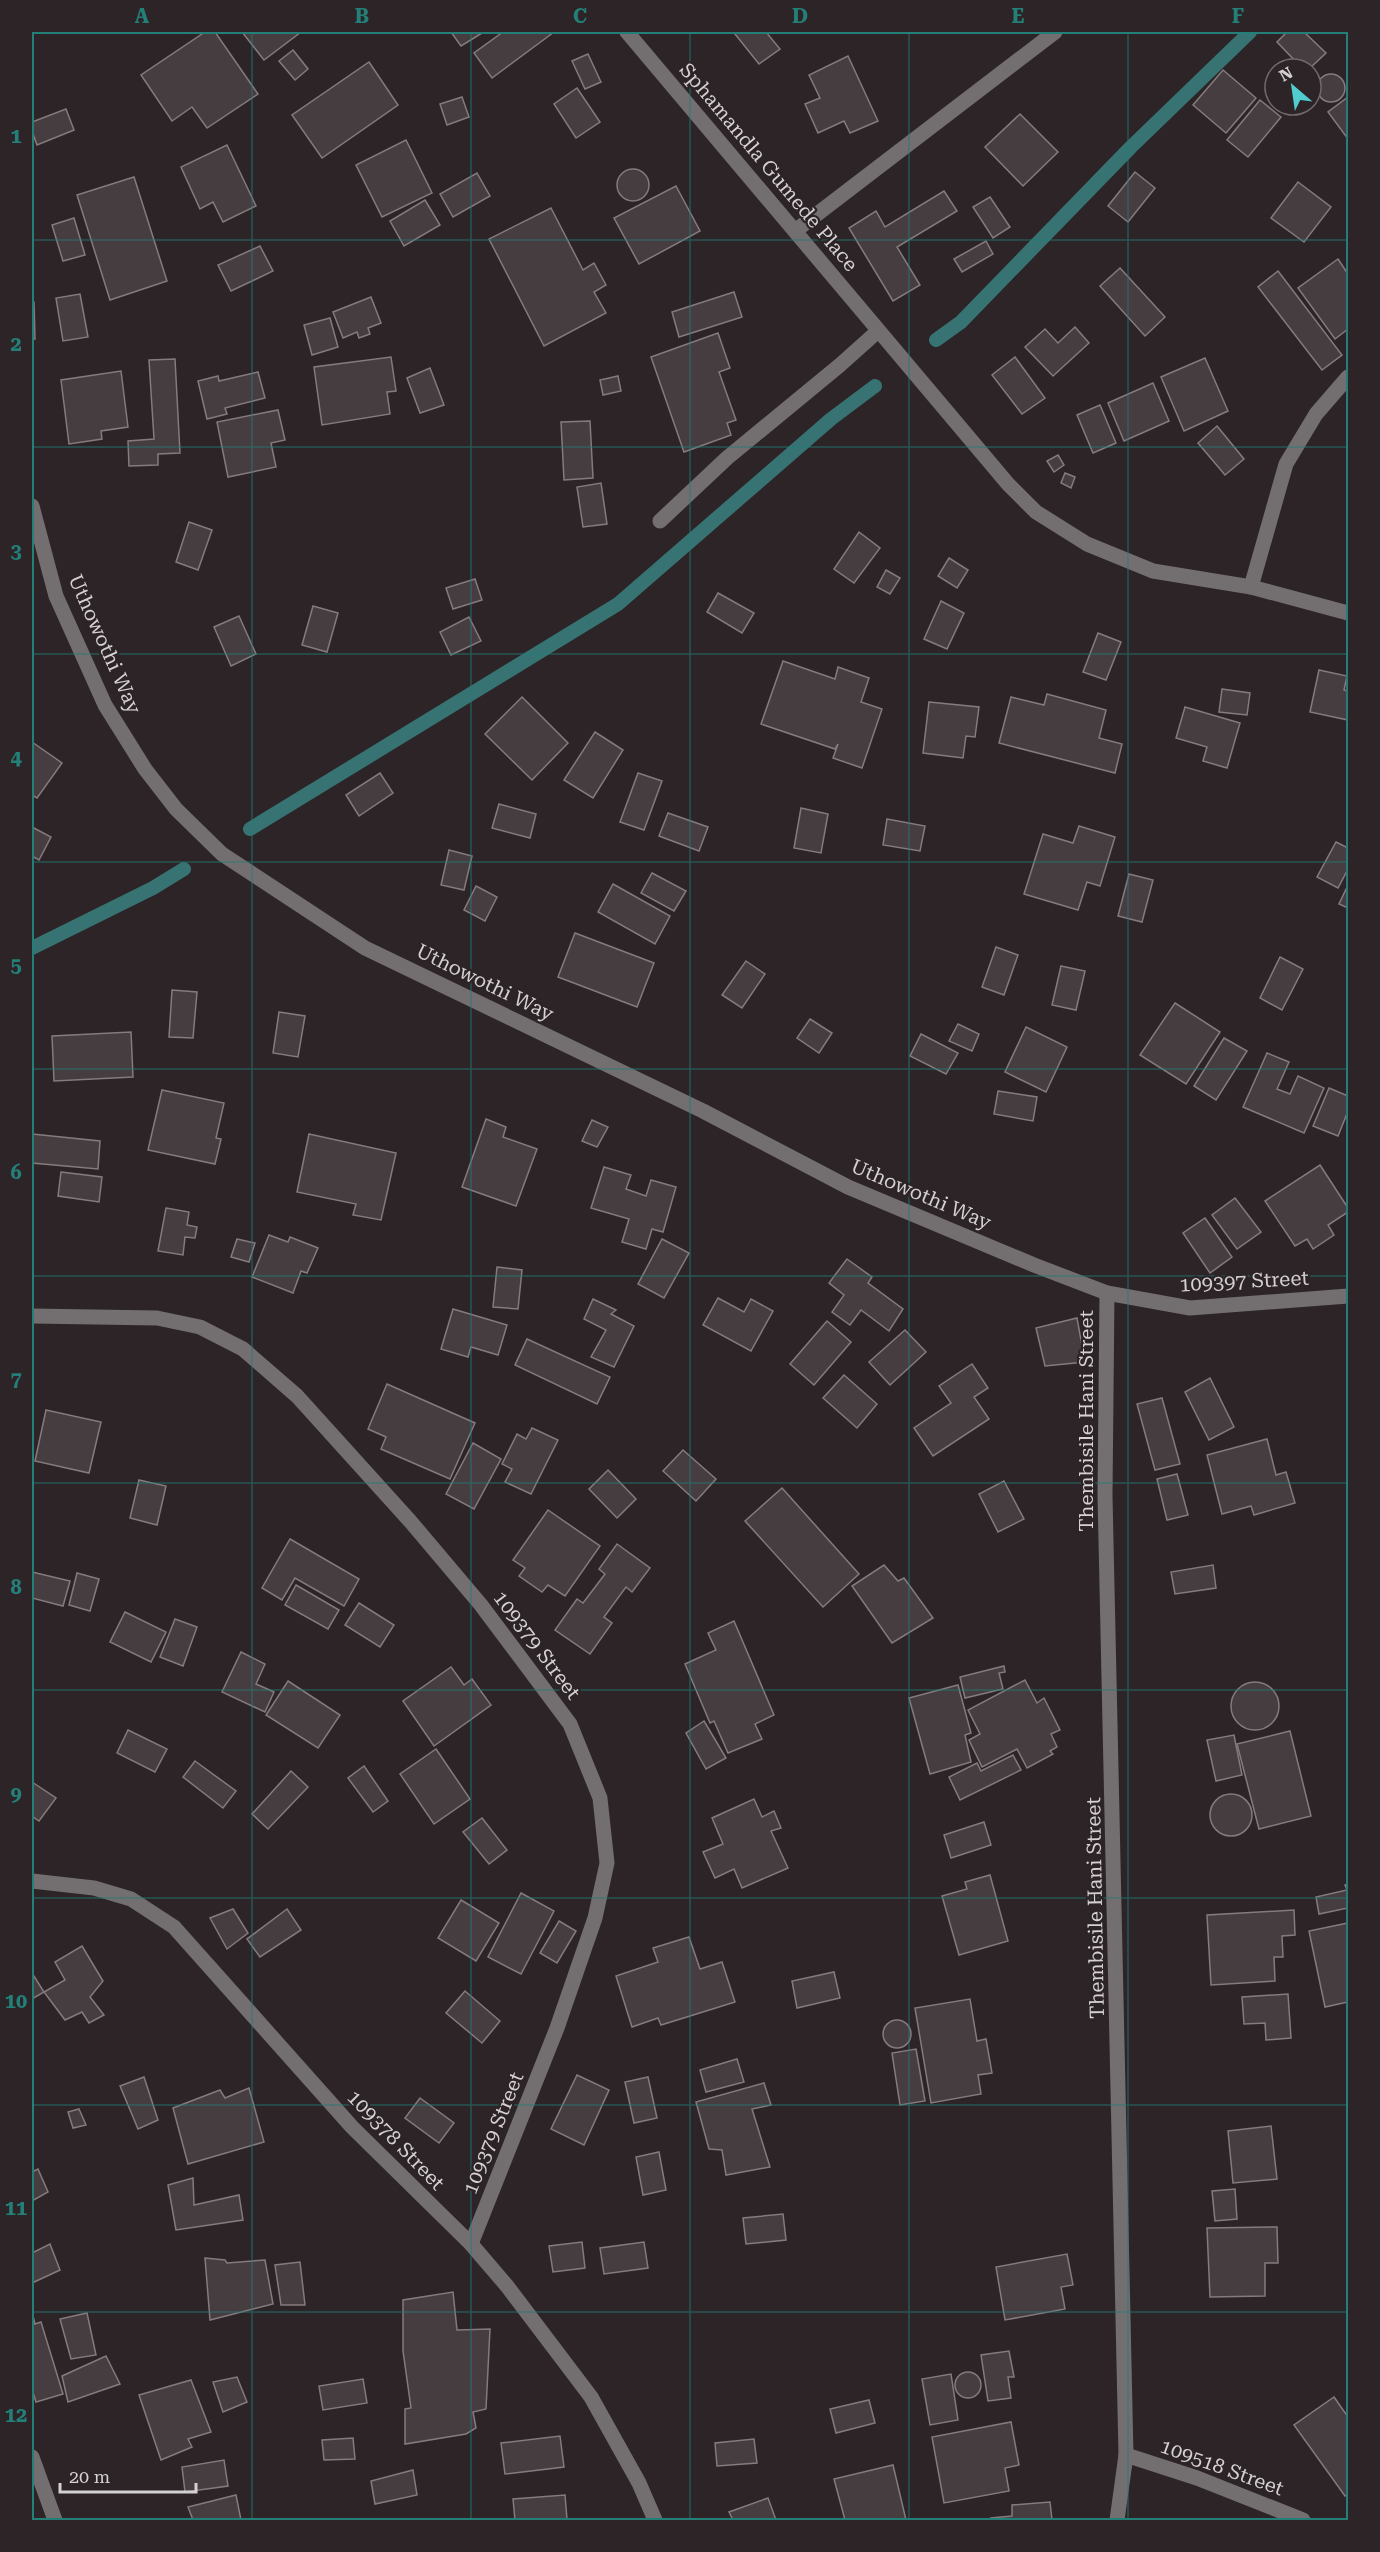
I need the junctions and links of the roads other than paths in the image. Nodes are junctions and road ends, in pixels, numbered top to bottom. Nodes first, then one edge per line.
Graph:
1 (627, 32) edge
2 (1055, 32) edge
3 (795, 231) junction
4 (878, 331) junction
5 (1348, 377) edge
6 (32, 506) edge
7 (660, 521) dead end
8 (1251, 587) junction
9 (1348, 613) edge
10 (1107, 1293) junction
11 (1348, 1296) edge
12 (32, 1316) edge
13 (32, 1881) edge
14 (471, 2244) junction
15 (1126, 2456) junction
16 (32, 2457) edge
17 (55, 2520) edge
18 (655, 2520) edge
19 (1117, 2520) edge
20 (1303, 2520) edge

1 - 3 street, Sphamandla Gumede Place
2 - 3 street
3 - 4 street, Sphamandla Gumede Place
4 - 7 street
4 - 8 street, Sphamandla Gumede Place
5 - 8 street
6 - 10 street, Uthowothi Way
8 - 9 street, Sphamandla Gumede Place
10 - 11 street, 109397 Street
10 - 15 street, Thembisile Hani Street
12 - 14 street, 109379 Street
13 - 14 street, 109378 Street
14 - 18 street, 109378 Street
15 - 19 street, Thembisile Hani Street
15 - 20 street, 109518 Street
16 - 17 street

